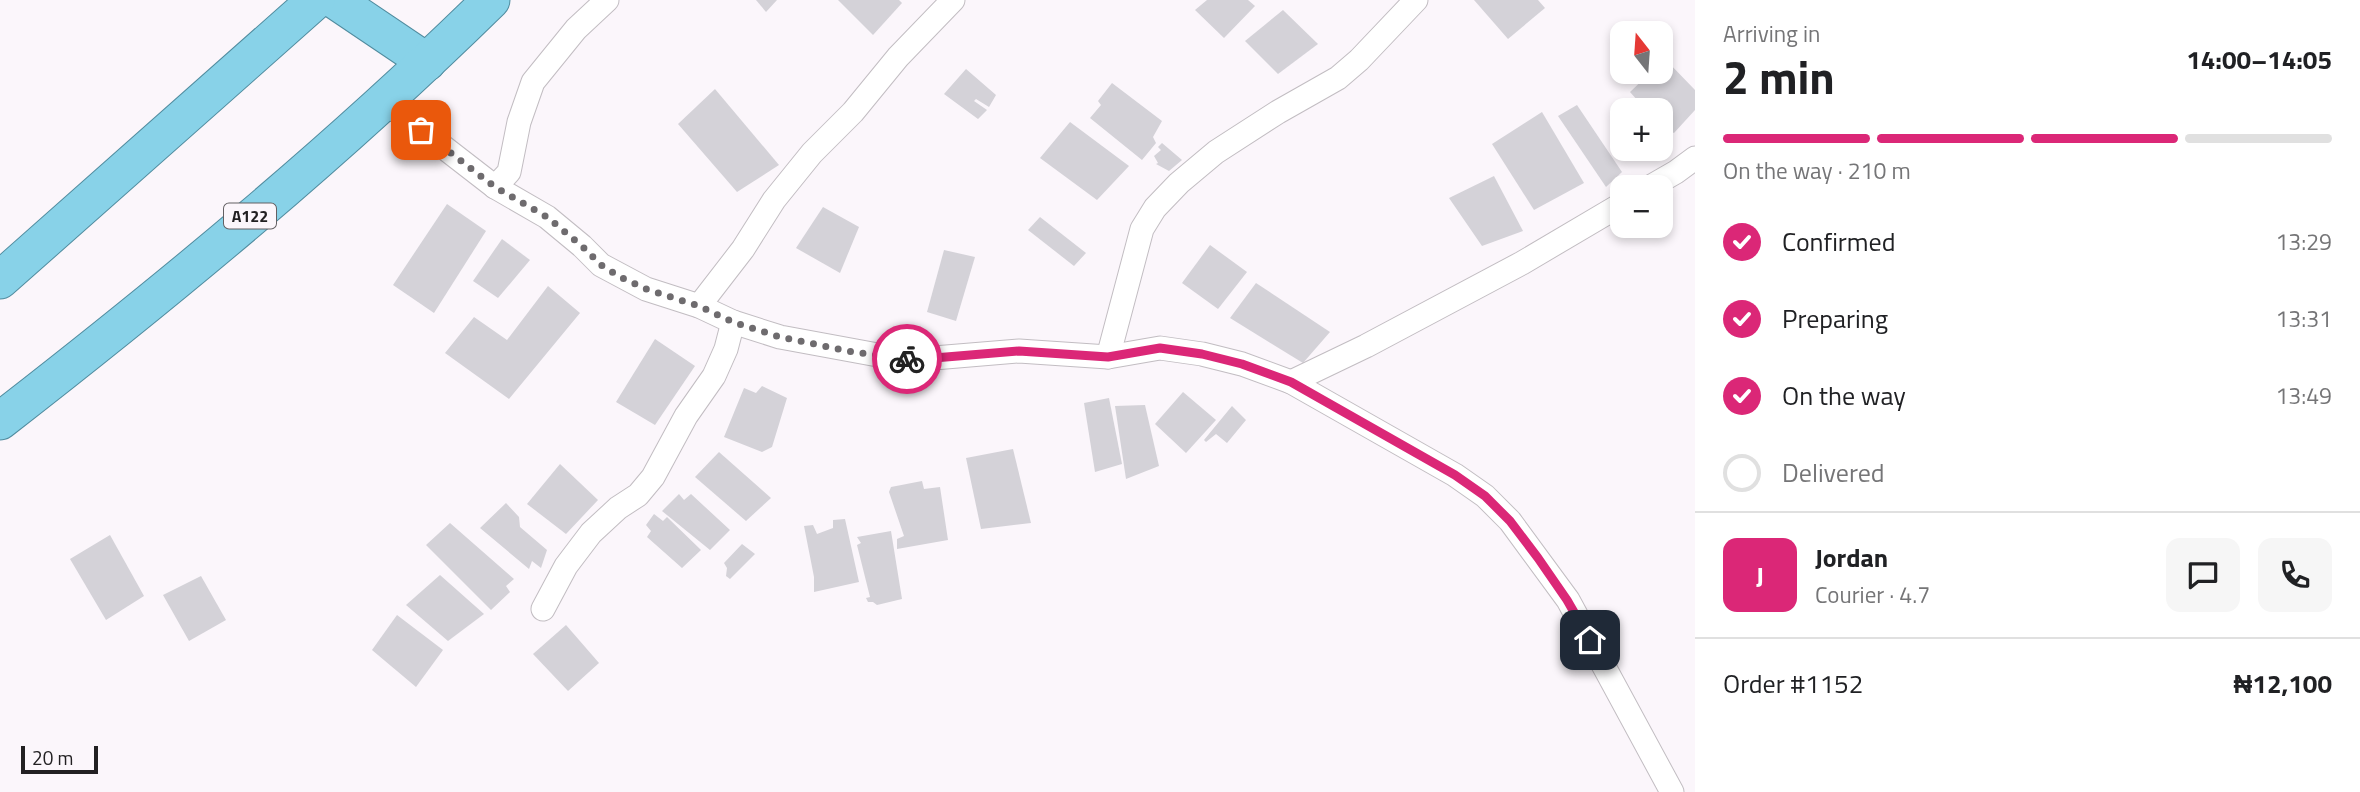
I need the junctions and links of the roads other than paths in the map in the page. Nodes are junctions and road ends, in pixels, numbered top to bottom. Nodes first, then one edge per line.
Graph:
1 (316, 0) edge
2 (335, 0) edge
3 (491, 0) edge
4 (607, 0) edge
5 (953, 0) edge
6 (1416, 0) edge
7 (427, 62) junction
8 (384, 102) junction
9 (1695, 158) edge
10 (1671, 175) edge
11 (495, 187) junction
12 (1610, 211) edge
13 (0, 279) edge
14 (699, 306) junction
15 (733, 322) junction
16 (1108, 357) junction
17 (1291, 382) junction
18 (0, 421) edge
19 (543, 609) dead end
20 (1672, 792) edge

1 - 13 highway
2 - 7 highway
3 - 7 highway, A122
4 - 11 street
5 - 14 street
6 - 16 street
7 - 8 highway, A122
8 - 11 street
8 - 18 highway, A122
9 - 10 street
11 - 14 street
12 - 17 street
14 - 15 street
15 - 16 street
15 - 19 street
16 - 17 street
17 - 20 street

